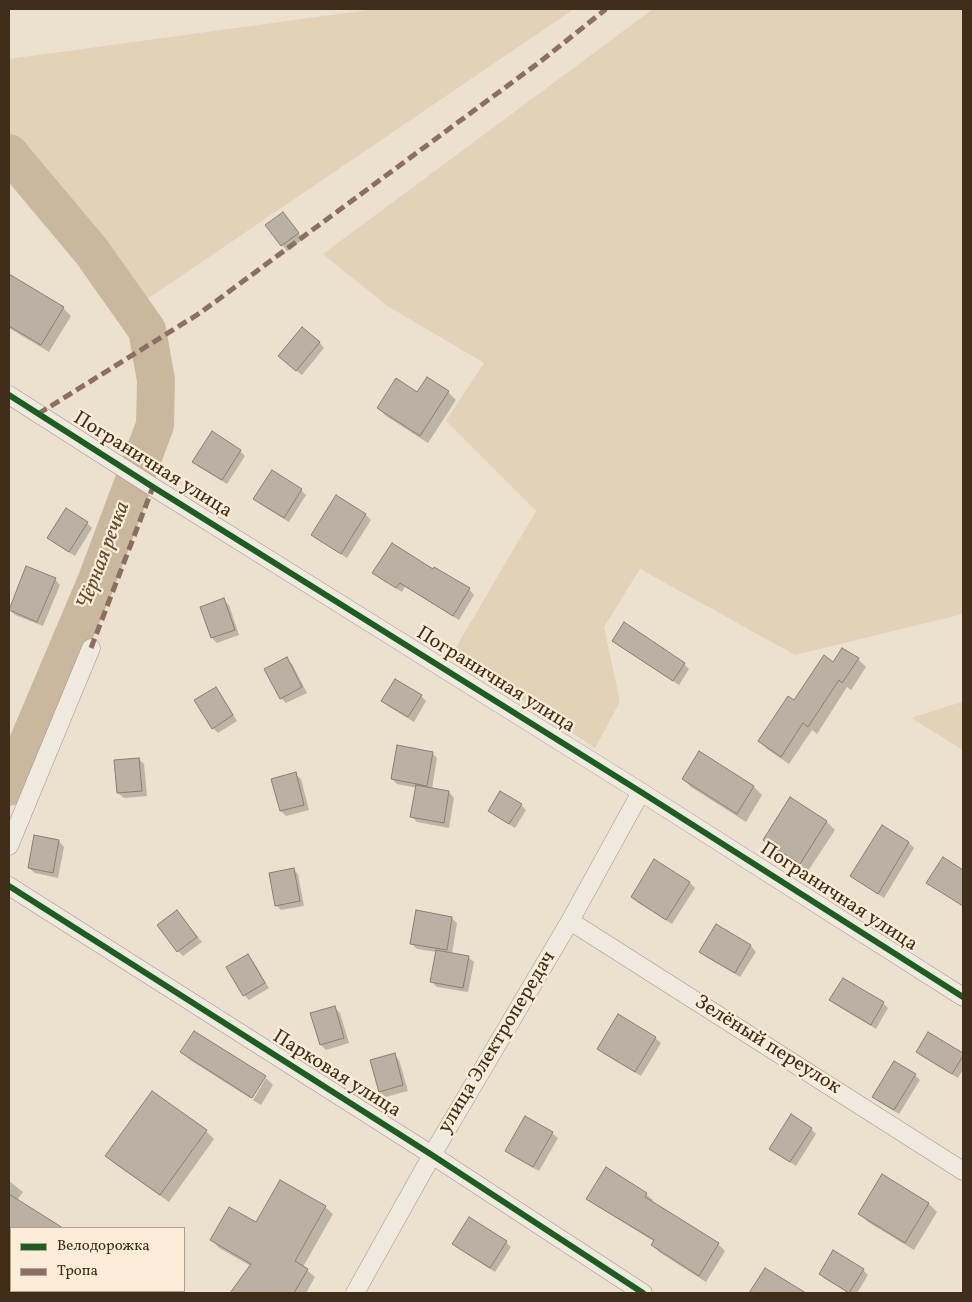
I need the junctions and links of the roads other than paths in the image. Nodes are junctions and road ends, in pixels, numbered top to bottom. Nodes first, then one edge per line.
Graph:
1 (9, 395) edge
2 (91, 648) dead end
3 (641, 792) junction
4 (9, 846) edge
5 (9, 886) edge
6 (570, 921) junction
7 (963, 998) edge
8 (432, 1155) junction
9 (963, 1171) edge
10 (355, 1293) edge
11 (643, 1293) edge

1 - 3 street, Пограничная улица
2 - 4 street
3 - 6 street, улица Электропередач
3 - 7 street, Пограничная улица
5 - 8 street, Парковая улица
6 - 8 street, улица Электропередач
6 - 9 street, Зелёный переулок
8 - 10 street, улица Электропередач
8 - 11 street, Парковая улица

